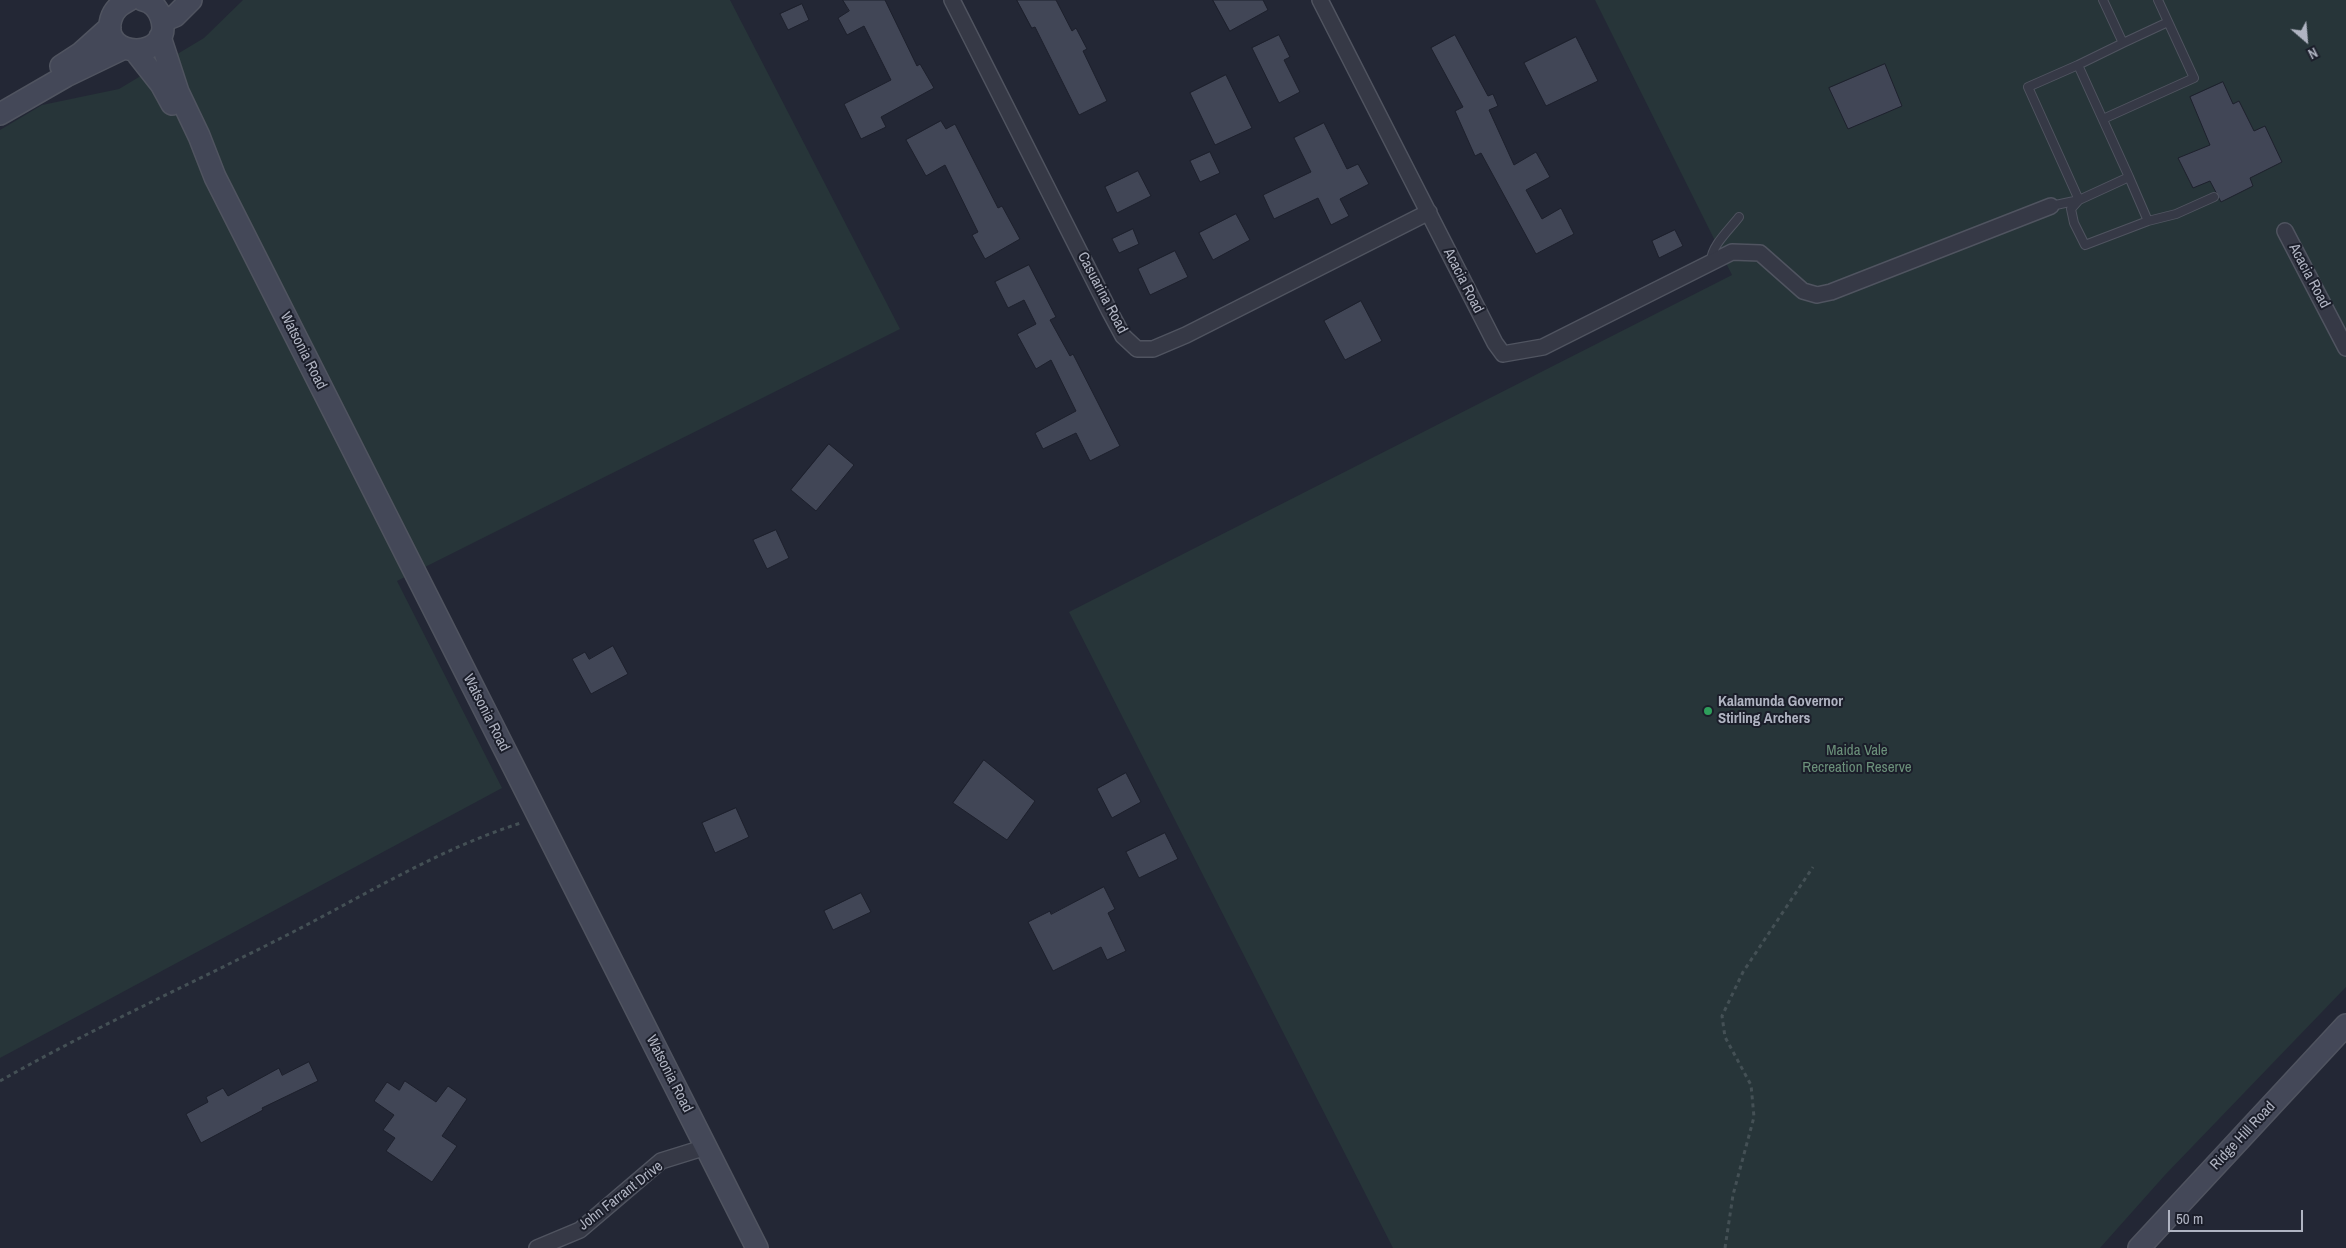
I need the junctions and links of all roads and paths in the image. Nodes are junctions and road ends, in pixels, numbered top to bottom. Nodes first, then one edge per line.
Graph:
1 (99, 0) edge
2 (142, 0) edge
3 (191, 0) edge
4 (952, 0) edge
5 (1320, 0) edge
6 (2103, 0) edge
7 (2158, 0) edge
8 (2168, 22) junction
9 (110, 24) junction
10 (161, 29) junction
11 (2123, 43) junction
12 (129, 50) junction
13 (2078, 65) junction
14 (0, 100) edge
15 (0, 114) edge
16 (2103, 119) junction
17 (215, 177) junction
18 (2129, 177) junction
19 (2214, 197) dead end
20 (2079, 200) junction
21 (2051, 206) joint
22 (1429, 212) junction
23 (1739, 217) dead end
24 (2148, 221) junction
25 (2285, 230) dead end
26 (1713, 262) junction
27 (2346, 348) edge
28 (539, 817) junction
29 (1813, 867) dead end
30 (2346, 1025) edge
31 (0, 1081) edge
32 (706, 1147) junction
33 (537, 1248) edge
34 (757, 1248) edge
35 (1725, 1248) edge
36 (2139, 1248) edge

1 - 9 street
2 - 9 street
2 - 10 street
3 - 10 street
4 - 22 street, Casuarina Road
5 - 22 street, Acacia Road
6 - 11 lane
7 - 8 lane
8 - 11 lane
8 - 16 lane
9 - 12 street
9 - 14 street
10 - 12 street
10 - 17 street, Watsonia Road
11 - 13 lane
12 - 15 street
12 - 17 street, Watsonia Road
13 - 16 lane
13 - 20 lane
16 - 18 lane
17 - 28 street, Watsonia Road
18 - 20 lane
18 - 24 lane
19 - 24 lane
20 - 21 lane
20 - 24 lane
21 - 26 street
22 - 26 street, Acacia Road
23 - 26 lane
25 - 27 street, Acacia Road
28 - 31 path
28 - 32 street, Watsonia Road
29 - 35 path
30 - 36 street, Ridge Hill Road
32 - 33 street, John Farrant Drive
32 - 34 street, Watsonia Road

